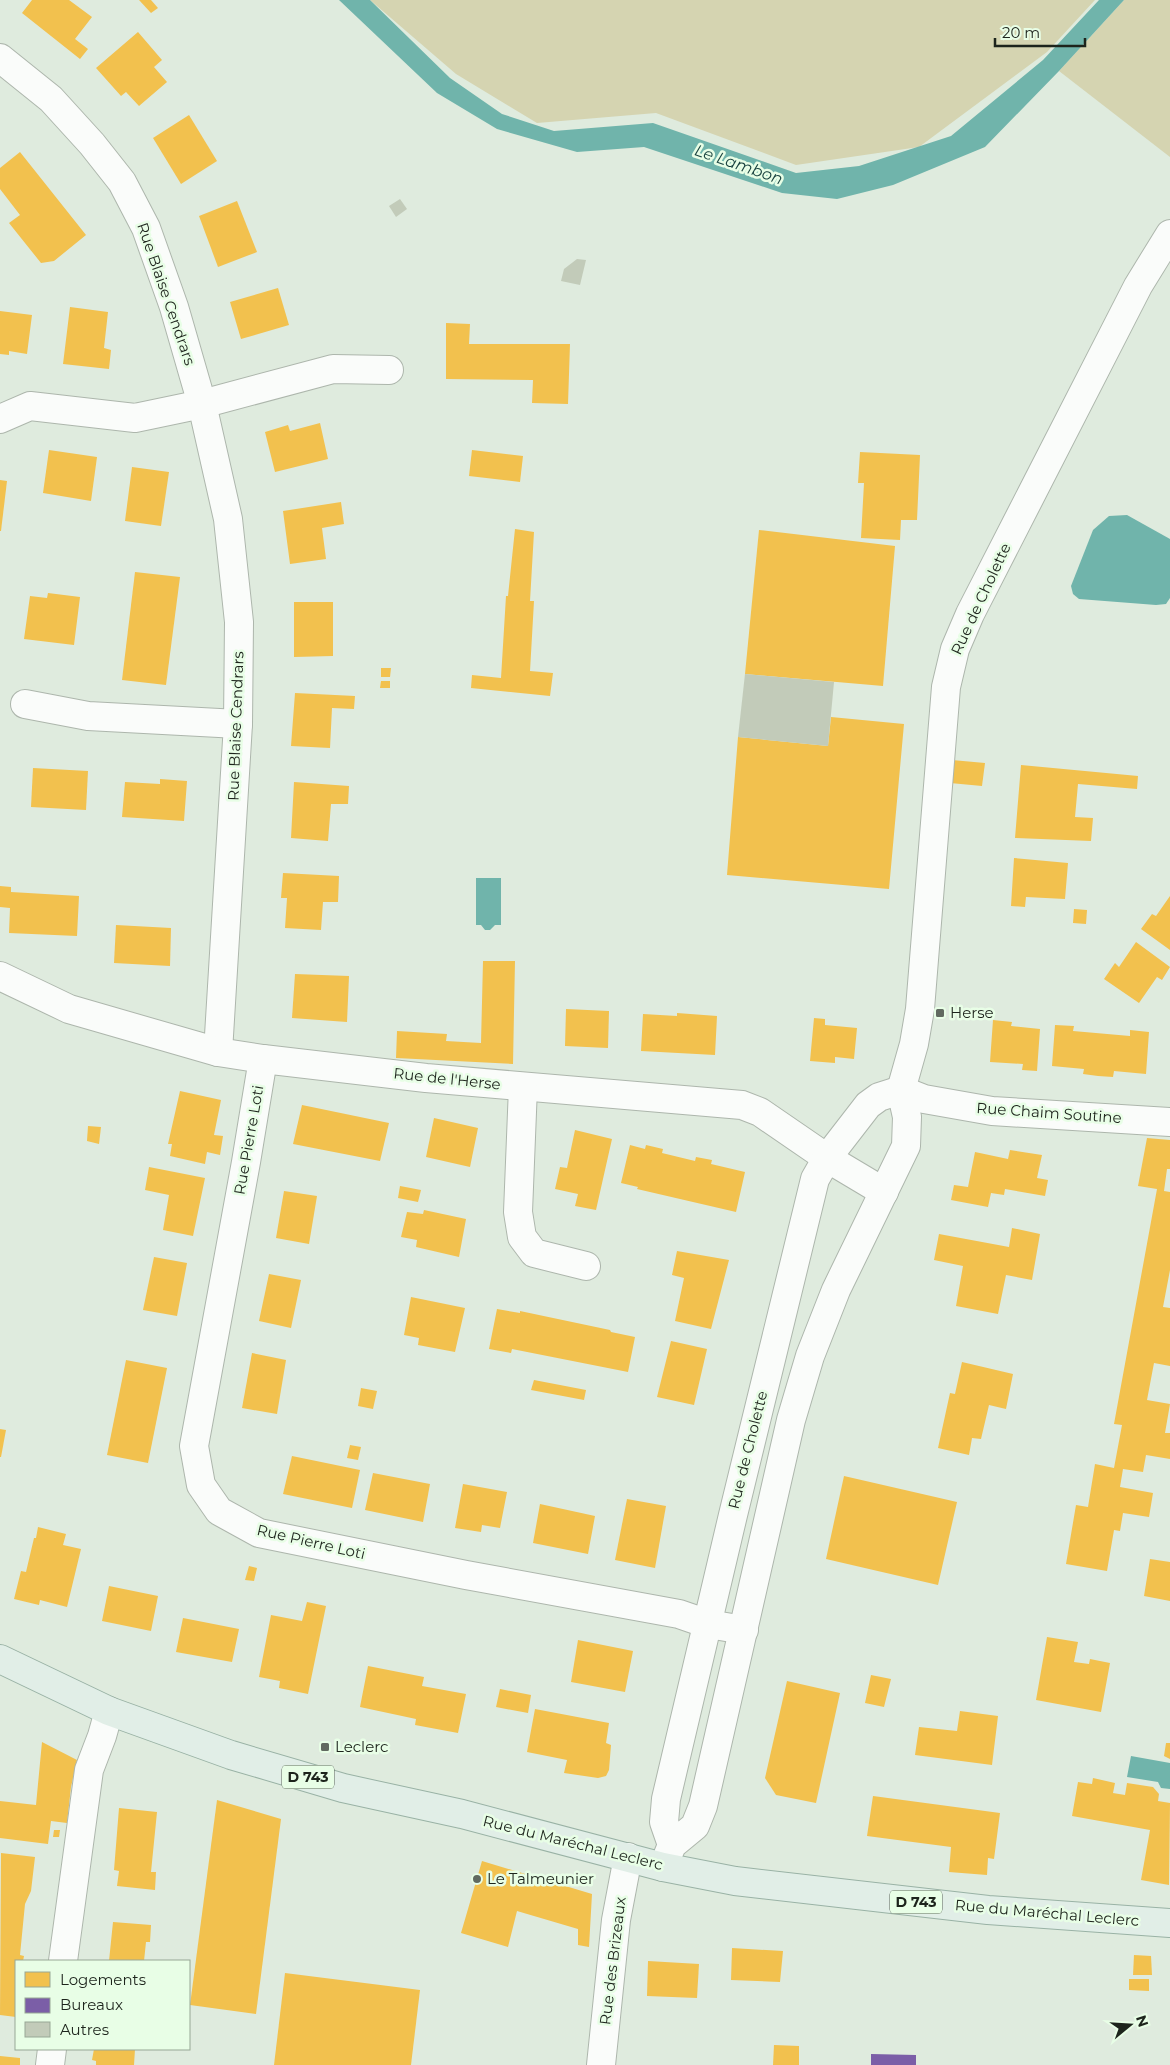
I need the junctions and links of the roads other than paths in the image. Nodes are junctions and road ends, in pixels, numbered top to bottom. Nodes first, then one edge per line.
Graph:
1 (0, 58) edge
2 (1170, 234) edge
3 (389, 370) dead end
4 (202, 404) junction
5 (0, 418) edge
6 (25, 704) dead end
7 (238, 724) junction
8 (0, 976) edge
9 (218, 1052) junction
10 (263, 1059) junction
11 (523, 1087) junction
12 (901, 1090) junction
13 (1170, 1122) edge
14 (827, 1158) junction
15 (884, 1192) junction
16 (586, 1266) dead end
17 (708, 1624) junction
18 (744, 1630) junction
19 (0, 1659) edge
20 (109, 1711) junction
21 (668, 1856) junction
22 (628, 1858) junction
23 (1170, 1923) edge
24 (63, 1960) edge
25 (52, 2050) edge
26 (50, 2065) edge
27 (601, 2065) edge

1 - 4 street, Rue Blaise Cendrars
2 - 12 street, Rue de Cholette
3 - 4 street
4 - 5 street
4 - 7 street, Rue Blaise Cendrars
6 - 7 street
7 - 9 street, Rue Blaise Cendrars
8 - 9 street, Rue de l'Herse
9 - 10 street, Rue de l'Herse
10 - 11 street, Rue de l'Herse
10 - 17 street, Rue Pierre Loti
11 - 14 street, Rue de l'Herse
11 - 16 street
12 - 13 street, Rue Chaim Soutine
12 - 14 street, Rue de Cholette
12 - 15 street, Rue de Cholette
14 - 15 street, Rue de l'Herse
14 - 17 street, Rue de Cholette
15 - 18 street, Rue de Cholette
17 - 18 street, Rue Pierre Loti
17 - 21 street, Rue de Cholette
18 - 21 street, Rue de Cholette
19 - 20 main road, Rue du Maréchal Leclerc / D 743
20 - 22 main road, Rue du Maréchal Leclerc / D 743
20 - 24 street
21 - 22 main road, Rue du Maréchal Leclerc / D 743
21 - 23 main road, Rue du Maréchal Leclerc / D 743
22 - 27 street, Rue des Brizeaux
25 - 26 street

